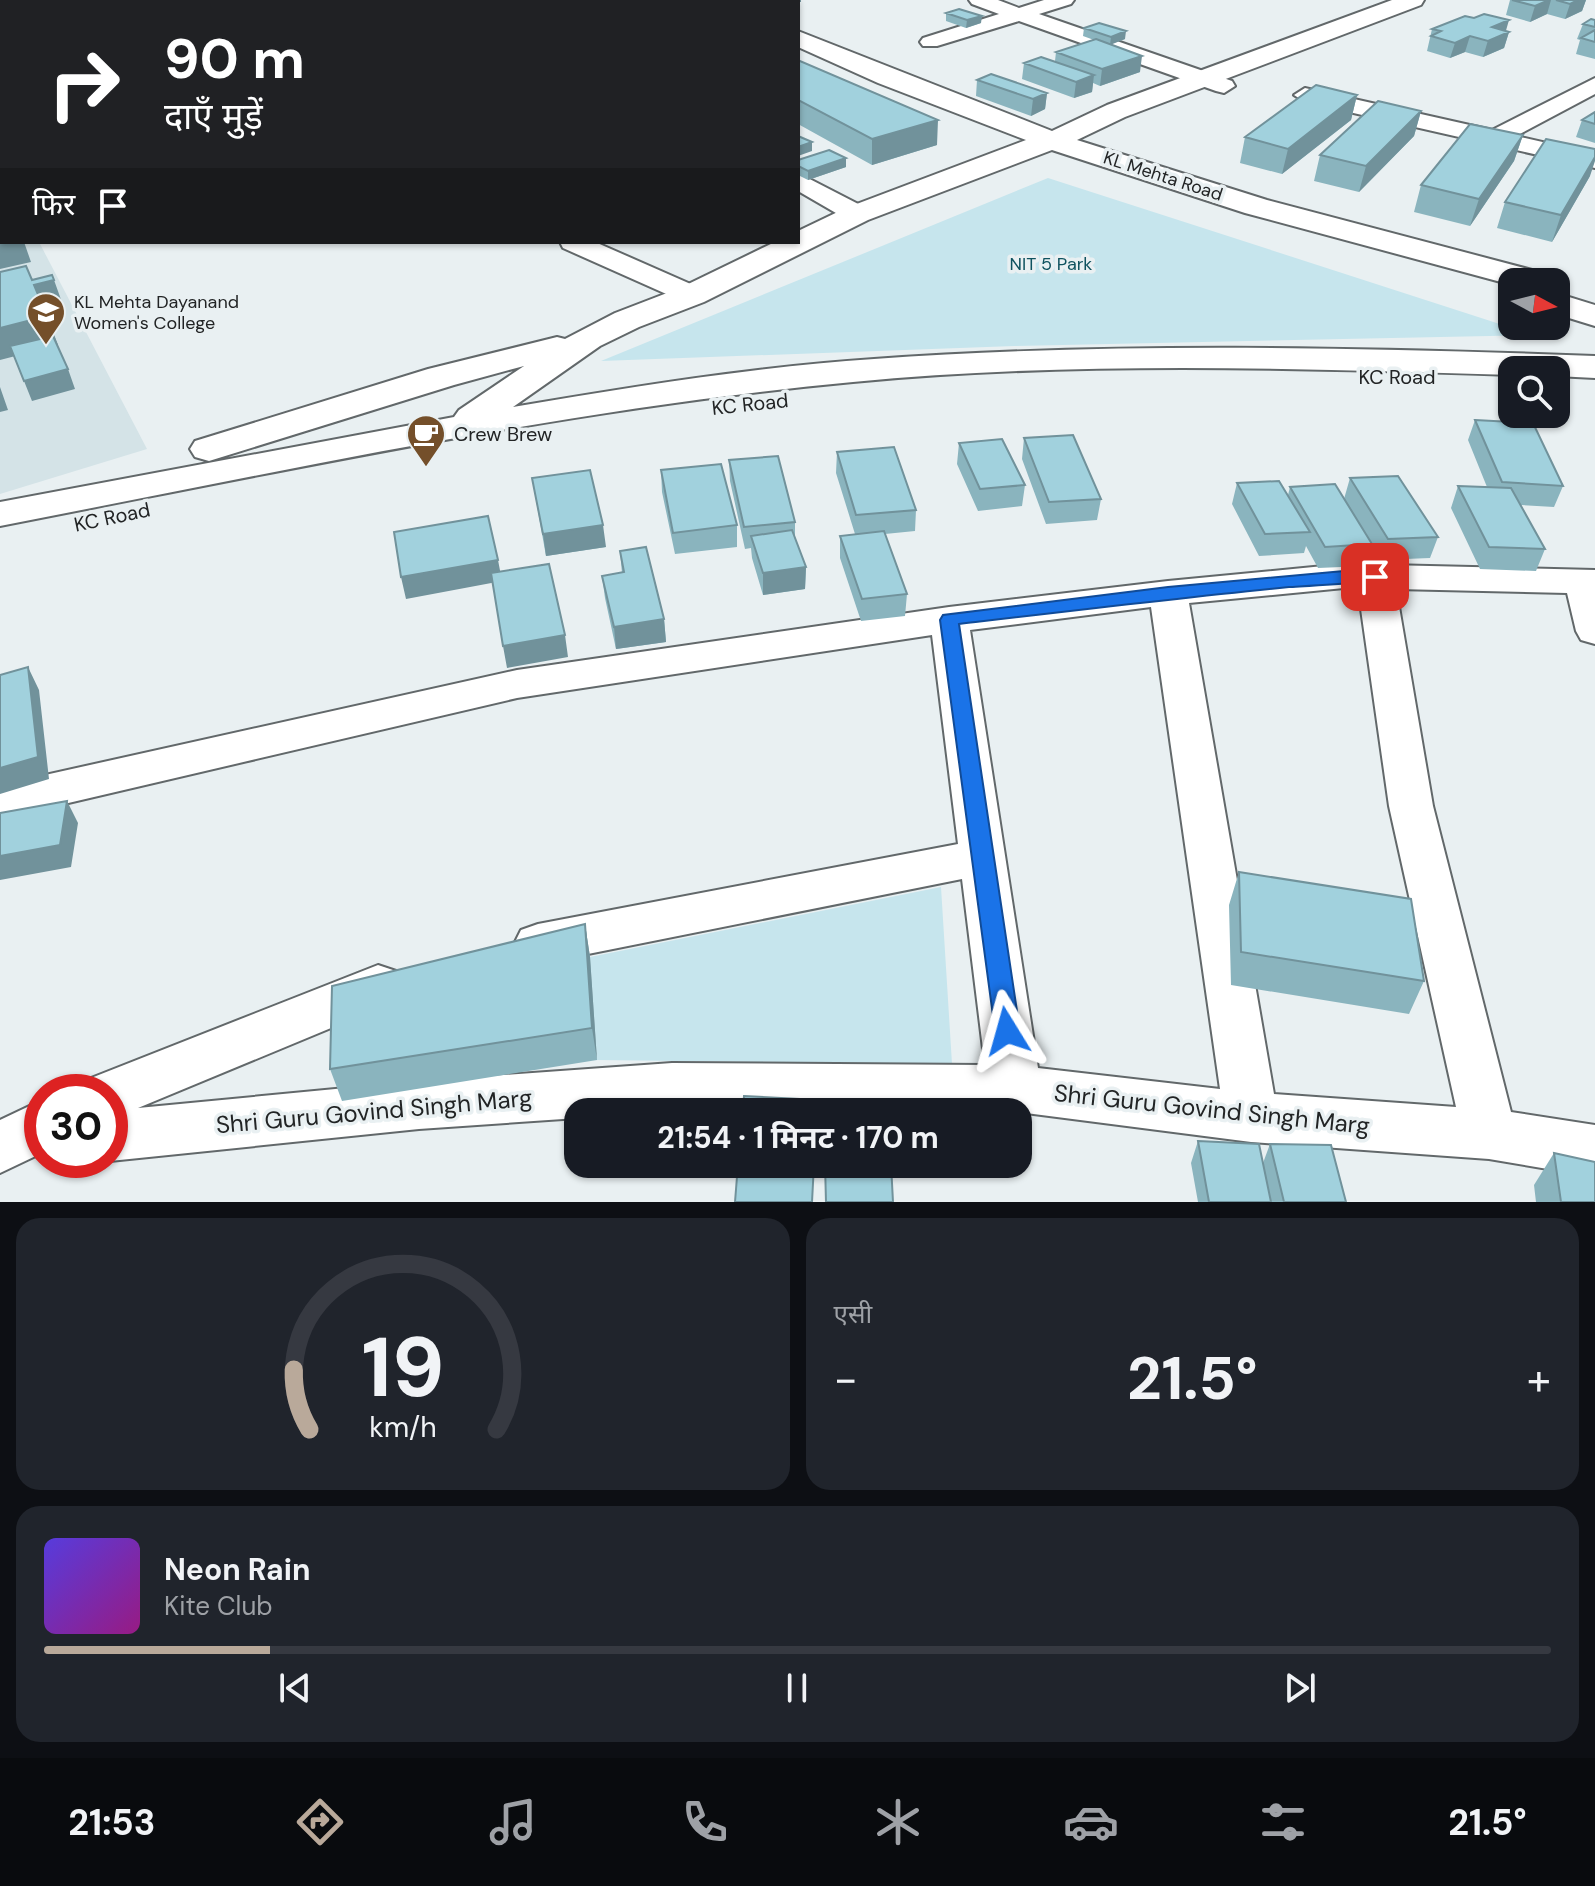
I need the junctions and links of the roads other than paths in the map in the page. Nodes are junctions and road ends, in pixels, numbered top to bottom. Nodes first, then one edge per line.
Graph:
1 (979, 0) edge
2 (1064, 0) edge
3 (1422, 2) edge
4 (1019, 14) junction
5 (800, 39) edge
6 (930, 42) dead end
7 (800, 54) edge
8 (1213, 82) junction
9 (1593, 87) edge
10 (1305, 95) edge
11 (1493, 139) junction
12 (1042, 144) junction
13 (1595, 161) edge
14 (800, 182) edge
15 (857, 214) junction
16 (800, 242) edge
17 (577, 244) edge
18 (796, 244) edge
19 (1498, 272) edge
20 (1498, 287) edge
21 (1570, 290) edge
22 (692, 295) junction
23 (1595, 296) edge
24 (1570, 308) edge
25 (1595, 316) edge
26 (588, 339) junction
27 (1586, 373) edge
28 (1498, 379) edge
29 (450, 436) junction
30 (0, 514) edge
31 (0, 541) edge
32 (1375, 577) junction
33 (1589, 581) edge
34 (1168, 593) junction
35 (949, 620) junction
36 (1595, 631) edge
37 (0, 802) edge
38 (984, 857) junction
39 (492, 953) edge
40 (417, 973) edge
41 (128, 1087) edge
42 (1015, 1089) junction
43 (1251, 1117) junction
44 (128, 1134) edge
45 (1489, 1134) junction
46 (24, 1135) edge
47 (24, 1145) edge
48 (0, 1148) edge
49 (1595, 1151) edge

1 - 4 street
2 - 4 street
3 - 8 street
4 - 6 street
4 - 8 street
5 - 12 street, KL Mehta Road
7 - 12 street, KL Mehta Road
8 - 12 street
9 - 11 street
10 - 11 street
11 - 13 street
12 - 15 street
12 - 19 street, KL Mehta Road
12 - 20 street, KL Mehta Road
14 - 15 street
15 - 16 street
17 - 22 street
18 - 22 street
21 - 23 street
22 - 26 street
24 - 25 street
26 - 29 street
26 - 30 street
27 - 29 street
28 - 29 street, KC Road
29 - 30 street
29 - 31 street, KC Road
32 - 33 street
32 - 34 street
32 - 45 street
33 - 36 street
34 - 35 street
34 - 43 street
35 - 37 street
35 - 38 street
38 - 39 street
38 - 42 street
40 - 41 street
42 - 43 street, Shri Guru Govind Singh Marg
42 - 44 street, Shri Guru Govind Singh Marg
43 - 45 street, Shri Guru Govind Singh Marg
45 - 49 street, Shri Guru Govind Singh Marg
46 - 48 street
47 - 48 street

